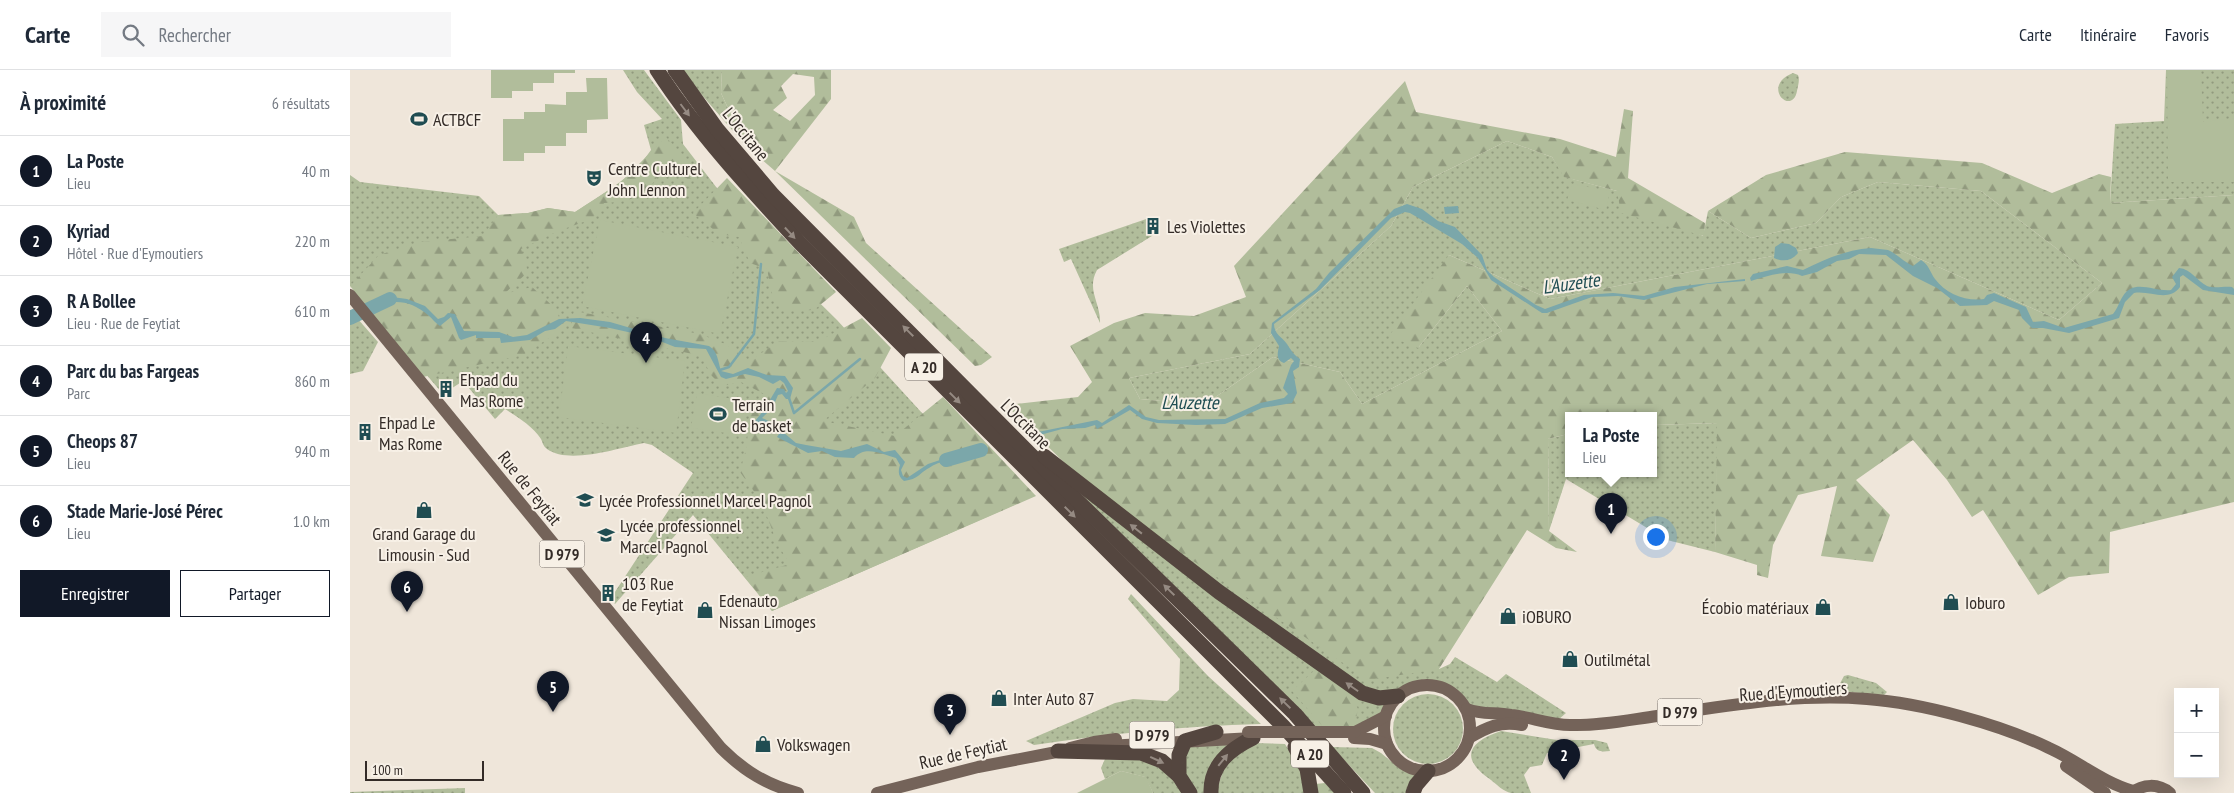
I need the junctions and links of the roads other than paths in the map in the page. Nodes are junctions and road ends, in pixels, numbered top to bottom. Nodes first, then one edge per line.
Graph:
1 (657, 70) edge
2 (675, 70) edge
3 (354, 300) edge
4 (1004, 428) junction
5 (1398, 696) junction
6 (1466, 709) junction
7 (1274, 716) junction
8 (1386, 716) junction
9 (1216, 732) junction
10 (1251, 735) junction
11 (1354, 735) junction
12 (1469, 738) junction
13 (1185, 741) junction
14 (1388, 744) junction
15 (1058, 751) junction
16 (1428, 771) junction
17 (1179, 776) junction
18 (2132, 792) edge
19 (798, 793) edge
20 (877, 793) edge
21 (1190, 793) edge
22 (1211, 793) edge
23 (1311, 793) edge
24 (1344, 793) edge
25 (1363, 793) edge
26 (1413, 793) edge
27 (2105, 793) edge
28 (2170, 793) edge

1 -> 7 highway, L'Occitane / A 20
4 -> 2 highway, L'Occitane / A 20
3 - 19 main road, Rue de Feytiat / D 979
5 -> 4 highway
25 -> 4 highway, L'Occitane / A 20
5 - 6 main road
5 - 8 main road
6 - 12 main road
6 - 18 main road, D 979
7 - 23 highway
7 - 24 highway, L'Occitane / A 20
8 - 11 main road, D 979
8 - 14 main road
9 - 10 main road, D 979
9 - 13 highway
9 - 15 main road, D 979
10 - 11 main road, D 979, bridge
10 - 13 main road, D 979
22 -> 10 highway
11 - 14 main road, D 979
12 - 16 main road
12 - 27 main road, Rue d'Eymoutiers / D 979
13 - 15 main road, D 979
13 - 17 highway
14 - 16 main road
15 -> 17 highway
15 - 20 main road, Rue de Feytiat / D 979
16 - 26 highway
17 - 21 highway
18 - 28 main road

